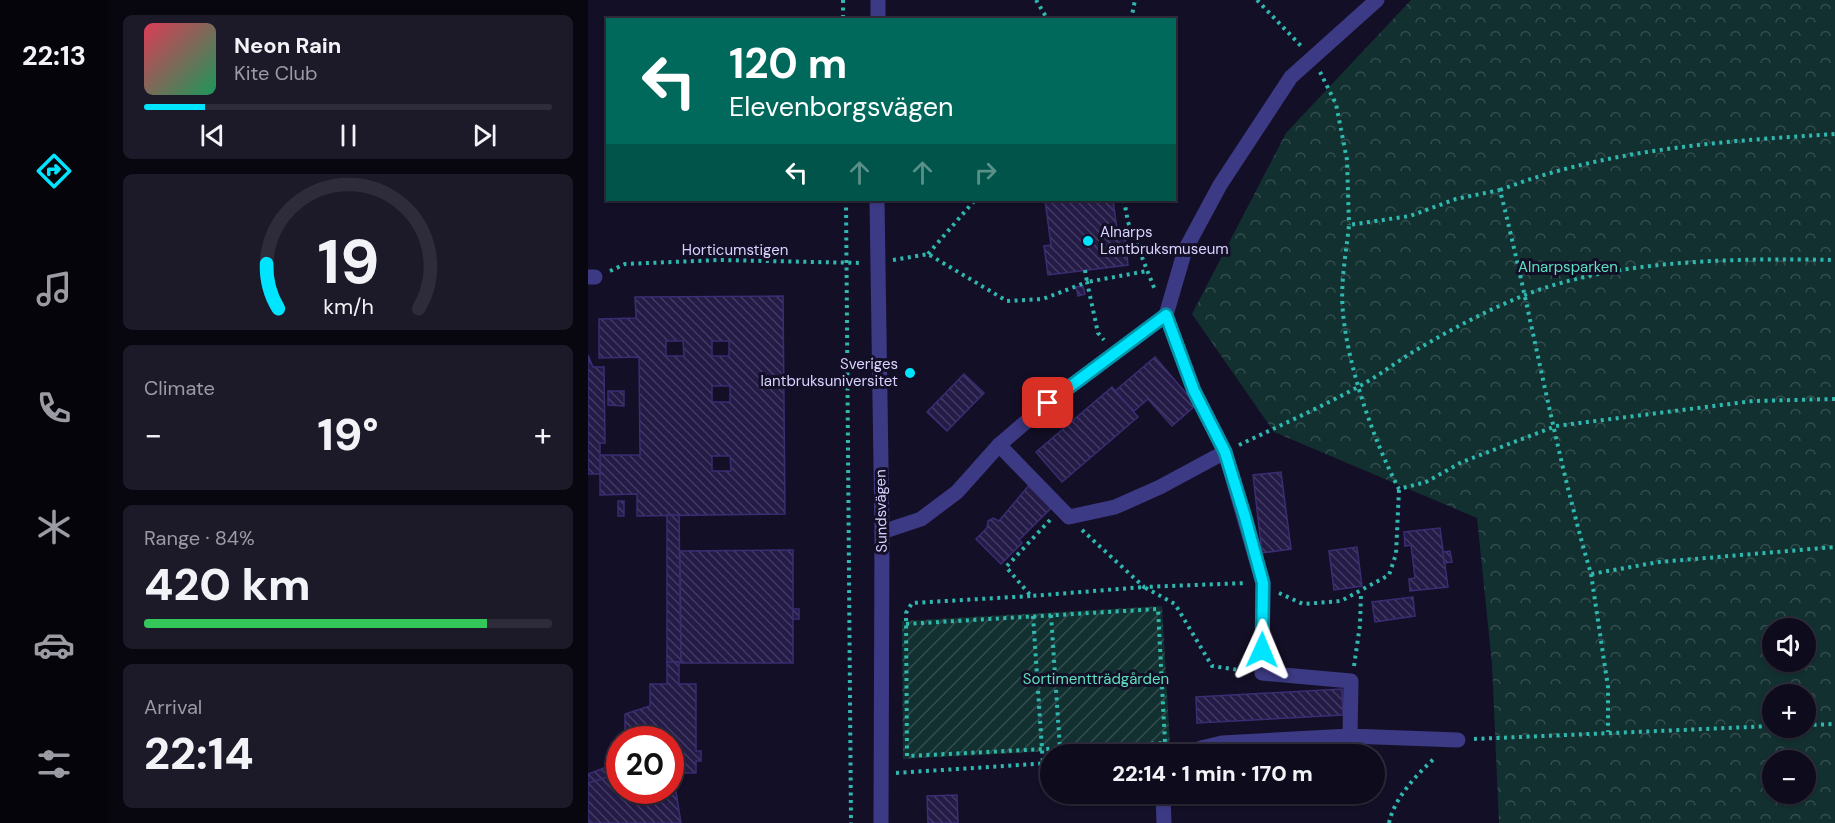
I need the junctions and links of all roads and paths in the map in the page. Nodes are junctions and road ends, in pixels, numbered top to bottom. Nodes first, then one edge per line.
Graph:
1 (843, 0) edge
2 (878, 0) edge
3 (1036, 0) edge
4 (1136, 0) edge
5 (1257, 0) edge
6 (1377, 0) edge
7 (843, 18) edge
8 (878, 18) edge
9 (1047, 18) edge
10 (1132, 18) edge
11 (1314, 58) junction
12 (1835, 134) edge
13 (1500, 190) junction
14 (846, 201) edge
15 (878, 201) edge
16 (974, 201) edge
17 (1124, 201) edge
18 (1349, 225) junction
19 (928, 254) junction
20 (1835, 260) edge
21 (847, 263) junction
22 (877, 263) junction
23 (1085, 270) dead end
24 (1147, 271) junction
25 (591, 277) edge
26 (1087, 282) junction
27 (1523, 296) junction
28 (1166, 315) junction
29 (1114, 352) junction
30 (1360, 386) junction
31 (1835, 399) edge
32 (1556, 426) junction
33 (999, 445) junction
34 (1225, 452) junction
35 (1061, 509) junction
36 (882, 532) junction
37 (1835, 547) edge
38 (1591, 574) junction
39 (1361, 592) dead end
40 (1031, 596) junction
41 (1052, 615) junction
42 (1033, 616) junction
43 (906, 624) junction
44 (1262, 673) junction
45 (1351, 681) junction
46 (1835, 724) edge
47 (1816, 725) edge
48 (1762, 726) edge
49 (1608, 732) junction
50 (1350, 736) junction
51 (1458, 740) junction
52 (1042, 744) edge
53 (1060, 744) edge
54 (1154, 744) edge
55 (1218, 744) edge
56 (1040, 750) edge
57 (1040, 764) edge
58 (881, 774) junction
59 (1163, 804) edge
60 (851, 823) edge
61 (881, 823) edge
62 (1164, 823) edge
63 (1389, 823) edge

1 - 7 path
2 - 8 street
3 - 9 path
4 - 10 path
5 - 11 path
6 - 11 street
11 - 18 path
11 - 28 street
12 - 13 path
13 - 18 path
13 - 27 path
14 - 21 path
15 - 22 street, Sundsvägen
16 - 19 path
17 - 24 path
18 - 30 path
19 - 22 path, Horticumstigen
19 - 26 path
20 - 27 path
21 - 22 path, Horticumstigen
21 - 25 path, Horticumstigen
21 - 60 path
22 - 36 street, Sundsvägen
23 - 26 path
24 - 26 path
24 - 28 path
26 - 29 path
27 - 30 path
27 - 32 path
28 - 29 street
28 - 34 street
29 - 33 street
30 - 32 path
30 - 34 path
31 - 32 path
32 - 38 path
33 - 35 street
33 - 36 street
34 - 35 street
34 - 44 street
35 - 40 path
36 - 58 street, Sundsvägen
37 - 38 path
38 - 49 path
39 - 45 path
40 - 43 path
40 - 44 path
41 - 42 path
41 - 53 path
41 - 54 path
42 - 43 path
42 - 52 path
43 - 56 path
44 - 45 street
45 - 50 street
46 - 47 path
48 - 49 path
49 - 51 path
50 - 51 street
50 - 55 street
51 - 63 path
57 - 58 path
58 - 61 street, Sundsvägen
59 - 62 street

